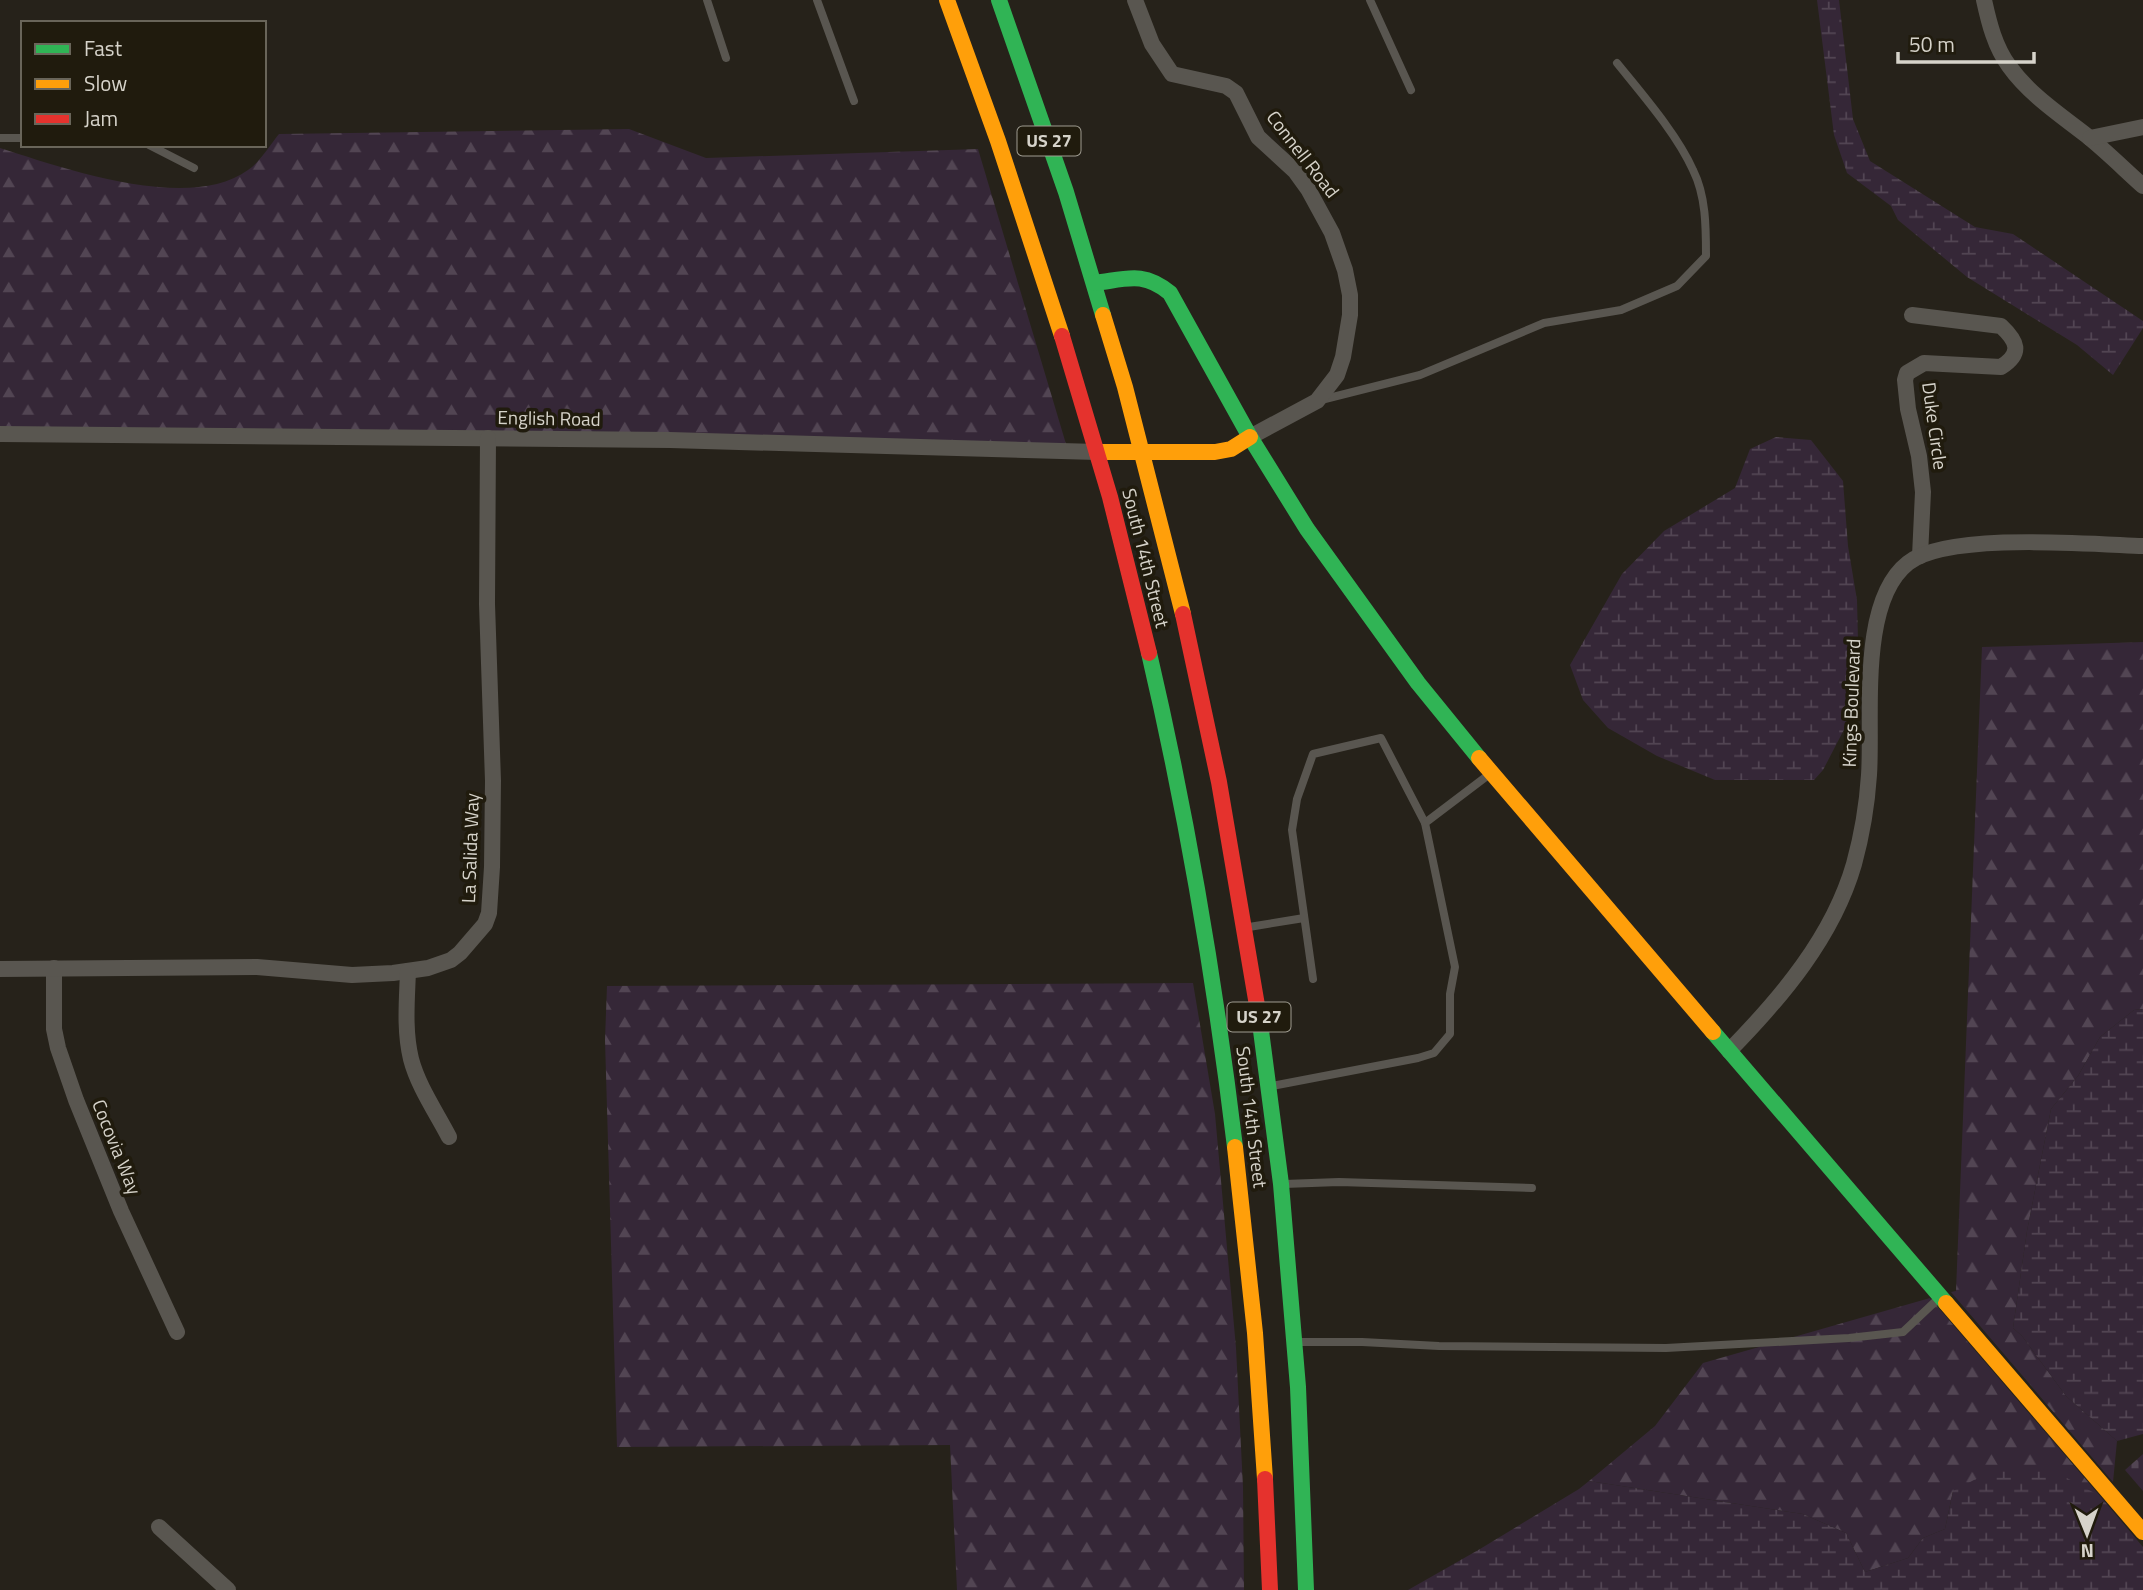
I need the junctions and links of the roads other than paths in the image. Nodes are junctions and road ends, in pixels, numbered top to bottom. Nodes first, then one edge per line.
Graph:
1 (707, 0) edge
2 (817, 0) edge
3 (947, 0) edge
4 (999, 0) edge
5 (1135, 0) edge
6 (1370, 0) edge
7 (1984, 0) edge
8 (726, 58) dead end
9 (1617, 63) dead end
10 (1412, 90) dead end
11 (854, 101) dead end
12 (2143, 127) edge
13 (0, 138) edge
14 (21, 138) edge
15 (2090, 138) junction
16 (153, 147) edge
17 (194, 168) dead end
18 (2143, 186) edge
19 (1095, 283) junction
20 (1912, 315) dead end
21 (1317, 401) junction
22 (0, 434) edge
23 (1250, 437) junction
24 (488, 439) junction
25 (1097, 452) junction
26 (1145, 453) junction
27 (2143, 546) edge
28 (1920, 556) junction
29 (1492, 773) junction
30 (1425, 823) junction
31 (1304, 918) junction
32 (1245, 928) junction
33 (54, 968) junction
34 (0, 969) edge
35 (408, 971) junction
36 (1313, 979) dead end
37 (1729, 1051) junction
38 (1269, 1087) junction
39 (449, 1137) dead end
40 (1281, 1184) junction
41 (1532, 1188) dead end
42 (1250, 1290) junction
43 (1941, 1296) junction
44 (1268, 1324) dead end
45 (177, 1332) dead end
46 (1287, 1340) junction
47 (159, 1527) dead end
48 (2143, 1532) edge
49 (228, 1590) edge
50 (1270, 1590) edge
51 (1306, 1590) edge

1 - 8 lane
2 - 11 lane
3 - 25 main road, US 27
4 - 19 main road, US 27
5 - 21 street, Connell Road
6 - 10 lane
7 - 15 street
9 - 21 lane
12 - 15 street
13 - 14 lane
15 - 18 street
16 - 17 lane
19 - 23 main road
19 - 26 main road, US 27
20 - 28 street, Duke Circle
21 - 23 street, Connell Road
22 - 24 street, English Road
23 - 26 main road, Connell Road
23 - 29 main road
24 - 25 street, English Road
24 - 35 street, La Salida Way
25 - 26 main road, Connell Road
25 - 42 main road, South 14th Street / US 27
26 - 32 main road, South 14th Street / US 27
27 - 28 street, Kings Boulevard
28 - 37 street, Kings Boulevard
29 - 30 lane
29 - 37 main road
30 - 31 lane
30 - 38 lane
31 - 32 lane
31 - 36 lane
32 - 38 main road, South 14th Street / US 27
33 - 34 street, La Salida Way
33 - 35 street, La Salida Way
33 - 45 street, Cocovia Way
35 - 39 street
37 - 43 main road
38 - 40 main road, South 14th Street / US 27
40 - 41 lane
40 - 46 main road, South 14th Street / US 27
42 - 44 main road
42 - 50 main road, South 14th Street / US 27
43 - 46 lane
43 - 48 main road
46 - 51 main road, South 14th Street / US 27
47 - 49 street

